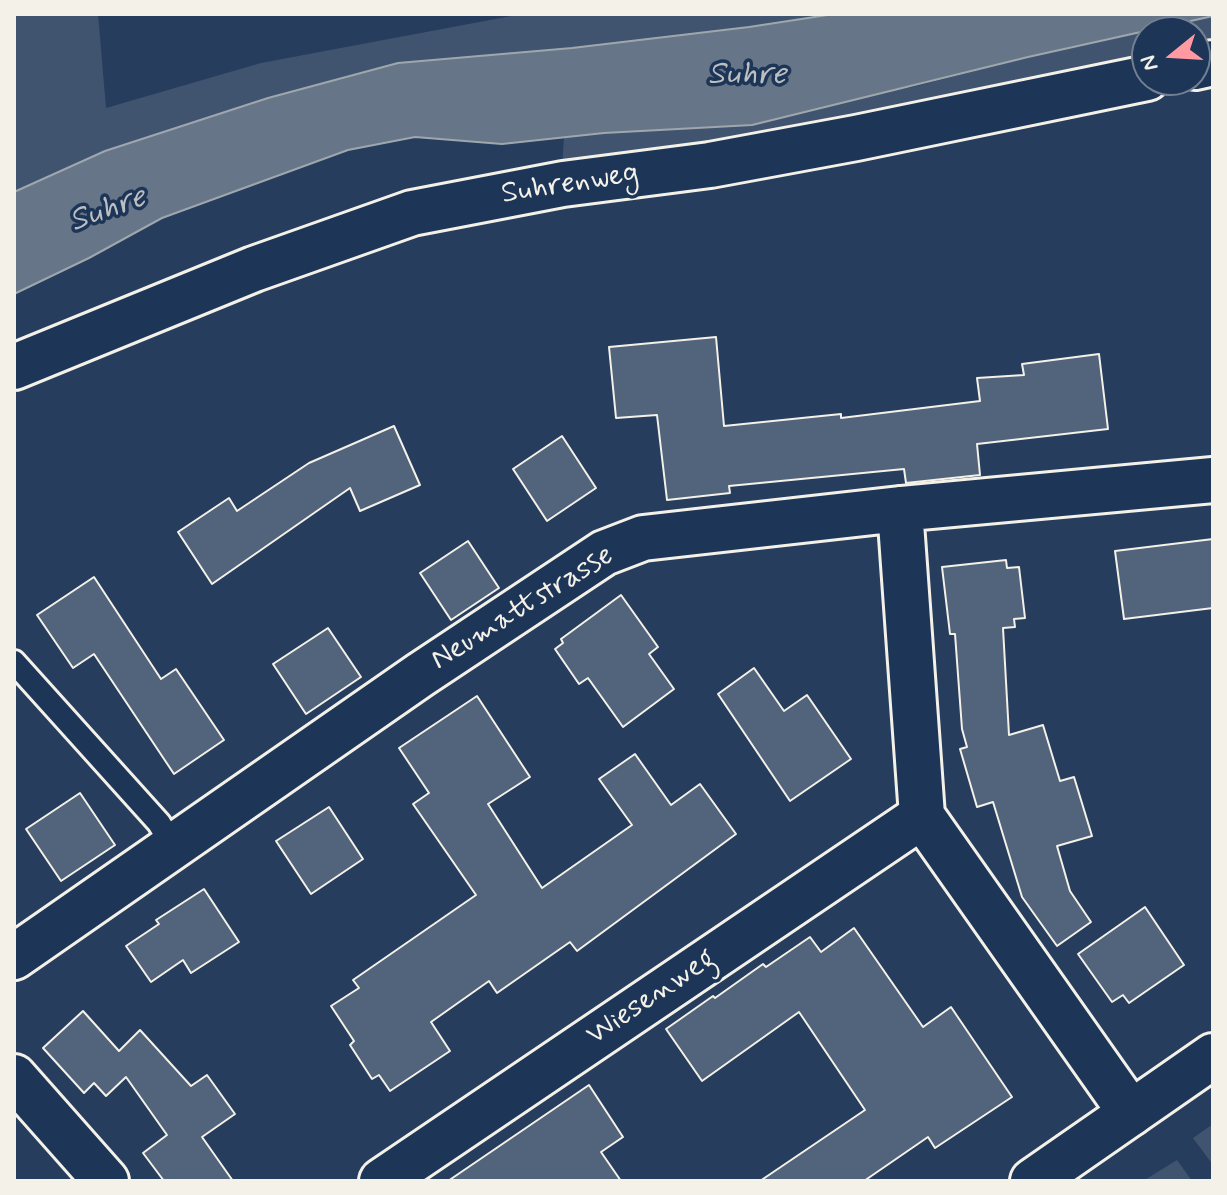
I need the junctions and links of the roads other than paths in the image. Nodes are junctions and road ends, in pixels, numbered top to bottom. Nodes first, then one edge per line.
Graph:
1 (1131, 81) edge
2 (15, 362) edge
3 (1213, 480) edge
4 (900, 509) junction
5 (14, 662) edge
6 (922, 816) junction
7 (173, 846) junction
8 (14, 957) edge
9 (1213, 1056) edge
10 (14, 1077) edge
11 (1131, 1113) junction
12 (91, 1176) edge
13 (382, 1181) edge
14 (1033, 1181) edge

1 - 2 street, Suhrenweg
3 - 4 street, Neumattstrasse
4 - 6 street
4 - 7 street, Neumattstrasse
5 - 7 lane
6 - 11 street
6 - 13 street, Wiesenweg
7 - 8 street, Neumattstrasse
9 - 11 street
10 - 12 street
11 - 14 street

